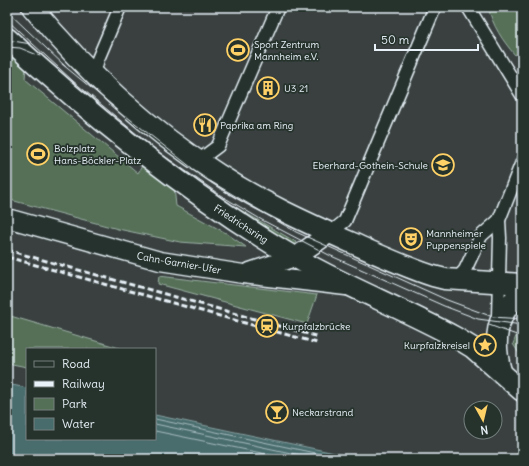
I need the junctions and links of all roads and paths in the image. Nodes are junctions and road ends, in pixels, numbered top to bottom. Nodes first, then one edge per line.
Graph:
1 (32, 7) edge
2 (120, 7) edge
3 (278, 7) edge
4 (435, 7) edge
5 (468, 7) edge
6 (7, 38) edge
7 (94, 74) junction
8 (522, 95) edge
9 (198, 161) junction
10 (522, 162) edge
11 (7, 218) edge
12 (498, 220) junction
13 (330, 233) junction
14 (296, 257) junction
15 (243, 274) junction
16 (500, 276) junction
17 (456, 280) junction
18 (522, 284) edge
19 (354, 287) junction
20 (522, 294) edge
21 (498, 329) junction
22 (501, 371) junction
23 (522, 391) edge

1 - 7 main road
2 - 7 street
3 - 9 street
4 - 13 street
5 - 8 street
6 - 14 main road, Friedrichsring
7 - 9 main road
9 - 13 main road
10 - 12 street
11 - 15 street, Cahn-Garnier-Ufer
12 - 16 street
12 - 17 street
13 - 14 street
13 - 17 main road
14 - 15 street
14 - 19 main road, Friedrichsring
15 - 19 street, Cahn-Garnier-Ufer
16 - 17 main road
16 - 18 main road
16 - 21 street
19 - 22 main road, Friedrichsring
20 - 21 main road
21 - 22 main road
22 - 23 main road

